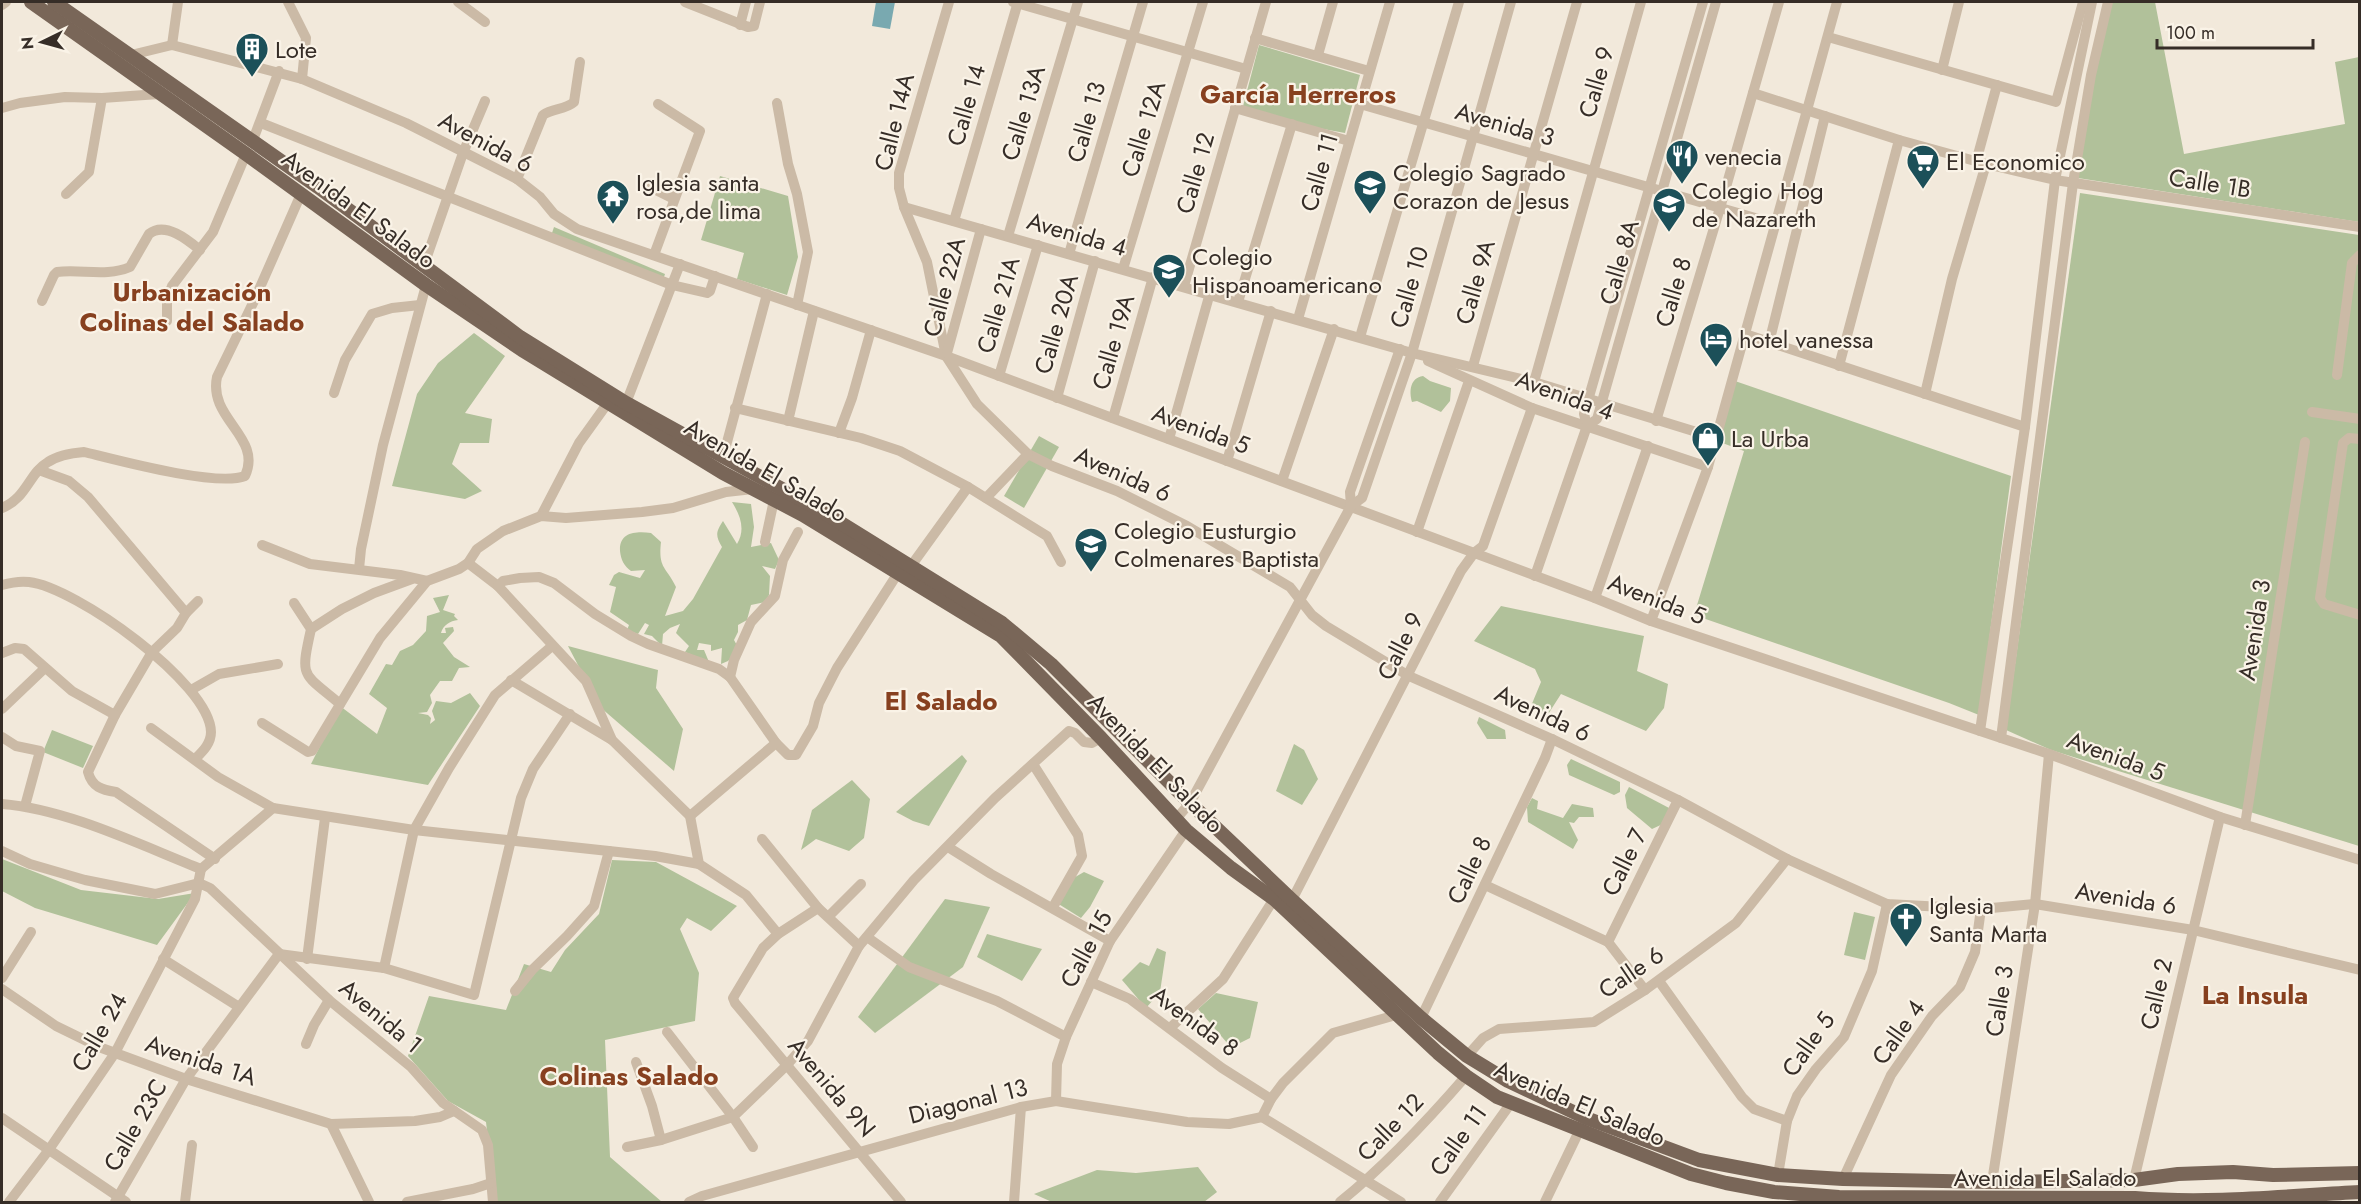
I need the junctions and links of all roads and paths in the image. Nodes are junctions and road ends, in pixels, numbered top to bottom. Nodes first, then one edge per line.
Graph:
1 (6, 2) edge
2 (31, 2) edge
3 (54, 2) edge
4 (178, 2) edge
5 (288, 2) edge
6 (458, 2) edge
7 (689, 2) edge
8 (746, 2) edge
9 (760, 2) edge
10 (949, 2) edge
11 (1016, 2) edge
12 (1078, 2) edge
13 (1143, 2) edge
14 (1203, 2) edge
15 (1266, 2) edge
16 (1333, 2) edge
17 (1390, 2) edge
18 (1459, 2) edge
19 (1511, 2) edge
20 (1577, 2) edge
21 (1641, 2) edge
22 (1703, 2) edge
23 (1716, 2) edge
24 (1779, 2) edge
25 (1834, 2) edge
26 (1959, 2) edge
27 (2083, 2) edge
28 (2092, 2) edge
29 (2108, 2) edge
30 (2, 5) edge
31 (1073, 19) junction
32 (485, 22) dead end
33 (740, 25) junction
34 (1132, 36) junction
35 (1828, 37) junction
36 (1255, 38) junction
37 (172, 45) junction
38 (1188, 52) junction
39 (131, 55) junction
40 (1318, 55) junction
41 (580, 62) dead end
42 (1246, 69) junction
43 (1942, 70) junction
44 (279, 71) junction
45 (1369, 71) junction
46 (302, 79) junction
47 (1997, 85) junction
48 (1753, 93) junction
49 (159, 94) junction
50 (102, 98) junction
51 (485, 100) dead end
52 (777, 103) dead end
53 (658, 104) dead end
54 (1360, 104) junction
55 (2, 108) edge
56 (1235, 108) junction
57 (1807, 110) junction
58 (1825, 116) junction
59 (1423, 122) junction
60 (261, 123) junction
61 (1292, 124) junction
62 (1472, 136) junction
63 (253, 140) junction
64 (1899, 140) junction
65 (1349, 141) junction
66 (463, 153) junction
67 (246, 154) junction
68 (1533, 154) junction
69 (1981, 163) junction
70 (1593, 171) junction
71 (517, 179) junction
72 (2055, 180) junction
73 (2073, 183) junction
74 (650, 187) dead end
75 (1649, 187) junction
76 (1661, 191) junction
77 (66, 194) dead end
78 (301, 194) junction
79 (448, 195) junction
80 (674, 199) junction
81 (904, 207) junction
82 (1720, 208) junction
83 (554, 214) junction
84 (954, 221) junction
85 (1776, 224) junction
86 (2360, 227) edge
87 (981, 229) junction
88 (546, 235) junction
89 (1008, 237) junction
90 (1038, 245) junction
91 (201, 250) junction
92 (1069, 254) junction
93 (654, 255) junction
94 (2360, 255) edge
95 (1095, 261) junction
96 (680, 264) junction
97 (424, 265) junction
98 (1123, 269) junction
99 (716, 276) junction
100 (1153, 277) junction
101 (426, 285) junction
102 (672, 285) junction
103 (1184, 286) junction
104 (1210, 293) junction
105 (767, 294) junction
106 (42, 301) dead end
107 (1238, 302) junction
108 (420, 305) junction
109 (797, 305) junction
110 (814, 311) junction
111 (1271, 311) junction
112 (1298, 319) junction
113 (167, 321) dead end
114 (1334, 329) junction
115 (871, 330) junction
116 (1745, 334) junction
117 (1360, 337) junction
118 (1769, 343) junction
119 (1400, 349) junction
120 (1412, 353) junction
121 (946, 356) junction
122 (1473, 366) junction
123 (1839, 366) junction
124 (2337, 375) dead end
125 (999, 376) junction
126 (1469, 381) junction
127 (1534, 382) junction
128 (334, 393) dead end
129 (1925, 394) junction
130 (1057, 398) junction
131 (1589, 398) junction
132 (1601, 402) junction
133 (626, 403) junction
134 (607, 404) junction
135 (735, 408) junction
136 (1532, 408) junction
137 (2312, 412) dead end
138 (1113, 418) junction
139 (2360, 419) edge
140 (1656, 420) junction
141 (788, 421) junction
142 (1587, 426) junction
143 (2025, 427) junction
144 (839, 433) junction
145 (1716, 438) junction
146 (1169, 439) junction
147 (2360, 439) edge
148 (2305, 442) dead end
149 (1648, 446) junction
150 (1028, 454) junction
151 (723, 457) junction
152 (1227, 461) junction
153 (1708, 466) junction
154 (39, 470) junction
155 (1282, 482) junction
156 (968, 487) junction
157 (753, 489) junction
158 (986, 498) junction
159 (774, 500) junction
160 (1351, 507) junction
161 (2, 508) edge
162 (541, 516) junction
163 (798, 532) dead end
164 (1417, 532) junction
165 (765, 542) dead end
166 (262, 545) dead end
167 (1474, 553) junction
168 (1061, 562) dead end
169 (468, 563) junction
170 (911, 566) junction
171 (359, 569) junction
172 (898, 573) junction
173 (1535, 576) junction
174 (412, 579) junction
175 (427, 581) junction
176 (2, 585) edge
177 (498, 586) junction
178 (1594, 598) junction
179 (198, 601) dead end
180 (1301, 601) junction
181 (294, 603) dead end
182 (186, 614) junction
183 (2360, 615) edge
184 (1651, 621) junction
185 (311, 629) junction
186 (552, 646) junction
187 (152, 652) junction
188 (2, 653) edge
189 (278, 664) dead end
190 (45, 668) junction
191 (1409, 676) junction
192 (730, 677) junction
193 (511, 680) junction
194 (191, 690) junction
195 (340, 705) junction
196 (2, 709) edge
197 (570, 714) junction
198 (115, 715) junction
199 (262, 723) dead end
200 (151, 728) dead end
201 (1980, 731) junction
202 (2, 737) edge
203 (1101, 738) junction
204 (2001, 738) junction
205 (1552, 739) junction
206 (612, 740) junction
207 (776, 743) junction
208 (2049, 754) junction
209 (195, 759) junction
210 (1034, 764) junction
211 (1678, 800) junction
212 (1190, 802) junction
213 (2, 804) edge
214 (25, 806) junction
215 (273, 808) junction
216 (690, 816) junction
217 (2220, 817) junction
218 (325, 818) junction
219 (1176, 819) junction
220 (2245, 825) junction
221 (414, 830) junction
222 (1186, 830) junction
223 (762, 839) dead end
224 (512, 840) junction
225 (948, 847) junction
226 (609, 850) junction
227 (2, 851) edge
228 (214, 859) junction
229 (1787, 859) junction
230 (2360, 860) edge
231 (699, 864) junction
232 (201, 869) junction
233 (199, 883) junction
234 (861, 884) dead end
235 (1485, 885) junction
236 (1274, 899) junction
237 (1292, 900) junction
238 (1887, 904) junction
239 (2035, 904) junction
240 (1053, 907) junction
241 (818, 908) junction
242 (1981, 909) junction
243 (829, 916) junction
244 (2193, 930) junction
245 (31, 932) dead end
246 (778, 934) junction
247 (867, 937) junction
248 (1110, 940) junction
249 (1608, 942) junction
250 (859, 946) junction
251 (279, 954) junction
252 (163, 959) junction
253 (307, 959) junction
254 (384, 968) junction
255 (2360, 970) edge
256 (2, 978) edge
257 (1659, 981) junction
258 (1091, 982) junction
259 (2, 989) edge
260 (1646, 990) junction
261 (515, 991) dead end
262 (329, 1000) junction
263 (239, 1007) junction
264 (1396, 1015) junction
265 (1421, 1018) junction
266 (1170, 1028) junction
267 (667, 1032) dead end
268 (1066, 1037) junction
269 (306, 1044) dead end
270 (115, 1053) junction
271 (1467, 1056) junction
272 (636, 1062) dead end
273 (786, 1066) junction
274 (1466, 1076) junction
275 (186, 1079) junction
276 (1270, 1099) junction
277 (1056, 1101) junction
278 (1511, 1103) junction
279 (1021, 1107) junction
280 (454, 1111) junction
281 (733, 1117) junction
282 (1262, 1117) junction
283 (2, 1118) edge
284 (1787, 1122) junction
285 (331, 1124) junction
286 (1583, 1124) junction
287 (661, 1140) junction
288 (192, 1145) dead end
289 (627, 1147) dead end
290 (753, 1148) dead end
291 (48, 1151) junction
292 (859, 1152) junction
293 (2360, 1173) edge
294 (1778, 1175) junction
295 (1843, 1179) junction
296 (2134, 1180) junction
297 (1367, 1181) junction
298 (1992, 1182) junction
299 (491, 1183) junction
300 (2360, 1192) edge
301 (1772, 1197) edge
302 (1839, 1200) edge
303 (2112, 1200) edge
304 (119, 1201) edge
305 (1983, 1201) edge
306 (690, 1202) edge
307 (9, 1203) edge
308 (185, 1203) edge
309 (369, 1203) edge
310 (406, 1203) edge
311 (493, 1203) edge
312 (901, 1203) edge
313 (1014, 1203) edge
314 (1340, 1203) edge
315 (1401, 1203) edge
316 (1440, 1203) edge
317 (1545, 1203) edge

1 - 30 street
2 - 49 main road, Avenida El Salado
3 - 39 main road, Avenida El Salado
4 - 37 street
5 - 46 street
6 - 32 street
7 - 33 street
8 - 33 street
9 - 33 street
10 - 81 street, Calle 14A
11 - 31 street
11 - 84 street, Calle 14
12 - 31 street, Calle 13A
13 - 34 street, Calle 13
14 - 38 street, Calle 12A
15 - 36 street, Calle 12
16 - 40 street
17 - 45 street, Calle 11
18 - 59 street
19 - 62 street, Calle 10
20 - 68 street, Calle 9A
21 - 70 street, Calle 9
22 - 75 street, Calle 8A
23 - 76 street, Calle 8A
24 - 48 street, Calle 8
25 - 35 street
26 - 43 street
27 - 47 street
28 - 72 street
29 - 73 street
31 - 34 street
31 - 89 street, Calle 13A
34 - 38 street
34 - 92 street, Calle 13
35 - 43 street
35 - 57 street
36 - 40 street
36 - 42 street, Calle 12
37 - 39 street, Avenida 6
37 - 44 street, Avenida 6
38 - 42 street
38 - 98 street, Calle 12A
39 - 63 main road, Avenida El Salado
40 - 45 street
41 - 71 street
42 - 56 street, Calle 12
43 - 47 street
44 - 46 street, Avenida 6
44 - 60 street
45 - 54 street, Calle 11
46 - 66 street, Avenida 6
47 - 69 street
48 - 57 street, Calle 1B
48 - 82 street, Calle 8
49 - 50 street
49 - 67 main road, Avenida El Salado
50 - 55 street
50 - 77 street
51 - 66 street
52 - 109 street
53 - 80 street
54 - 59 street, Avenida 3
54 - 65 street, Calle 11
56 - 61 street
56 - 103 street, Calle 12
57 - 58 street, Calle 1B
57 - 85 street
58 - 64 street, Calle 1B
58 - 118 street
59 - 62 street, Avenida 3
59 - 117 street
60 - 63 street
60 - 79 street
61 - 65 street
61 - 107 street
62 - 68 street, Avenida 3
62 - 120 street, Calle 10
63 - 97 main road, Avenida El Salado
64 - 69 street, Calle 1B
64 - 123 street
65 - 112 street, Calle 11
66 - 71 street, Avenida 6
66 - 79 street
67 - 78 main road, Avenida El Salado
67 - 91 street
68 - 70 street, Avenida 3
68 - 122 street, Calle 9A
69 - 72 street, Calle 1B
69 - 129 street
70 - 75 street, Avenida 3
70 - 127 street, Calle 9
71 - 83 street, Avenida 6
72 - 73 street, Calle 1B
72 - 143 street
73 - 86 street, Calle 1B
73 - 204 street
74 - 80 street
75 - 76 street, Avenida 3
75 - 131 street, Calle 8A
76 - 82 street, Avenida 3
76 - 132 street, Calle 8A
78 - 101 main road, Avenida El Salado
78 - 154 street
79 - 88 street
79 - 97 street
80 - 93 street
81 - 84 street, Avenida 4
81 - 121 street, Calle 14A
82 - 85 street, Avenida 3
82 - 140 street, Calle 8
83 - 88 street
83 - 93 street, Avenida 6
84 - 87 street, Avenida 4
85 - 116 street
87 - 89 street, Avenida 4
87 - 121 street, Calle 22A
88 - 102 street
89 - 90 street, Avenida 4
90 - 92 street, Avenida 4
90 - 125 street, Calle 21A
91 - 106 street
91 - 113 street
92 - 95 street, Avenida 4
93 - 96 street, Avenida 6
94 - 124 street
95 - 98 street, Avenida 4
95 - 130 street, Calle 20A
96 - 99 street, Avenida 6
96 - 102 street
97 - 133 main road, Avenida El Salado
98 - 100 street, Avenida 4
99 - 102 street
99 - 105 street, Avenida 6
100 - 103 street, Avenida 4
100 - 138 street, Calle 19A
101 - 108 street
101 - 134 main road, Avenida El Salado
102 - 133 street
103 - 104 street, Avenida 4
104 - 107 street, Avenida 4
104 - 146 street
105 - 109 street, Avenida 6
105 - 135 street
107 - 111 street, Avenida 4
108 - 128 street
108 - 171 street
109 - 110 street, Avenida 6
110 - 115 street, Avenida 6
110 - 141 street
111 - 112 street, Avenida 4
111 - 152 street
112 - 114 street, Avenida 4
114 - 117 street, Avenida 4
114 - 155 street
115 - 121 street, Avenida 6
115 - 144 street
116 - 118 street
116 - 145 street
117 - 119 street, Avenida 4
118 - 123 street
119 - 120 street, Avenida 4
119 - 160 street, Calle 10
120 - 122 street, Avenida 4
120 - 126 street, Avenida 4
120 - 160 street, Calle 10
121 - 125 street, Avenida 5
121 - 150 street, Avenida 6
122 - 127 street, Avenida 4
123 - 129 street
125 - 130 street, Avenida 5
126 - 136 street, Avenida 4
126 - 164 street
127 - 131 street, Avenida 4
129 - 143 street
130 - 138 street, Avenida 5
131 - 132 street, Avenida 4
131 - 142 street, Calle 8A
132 - 140 street, Avenida 4
132 - 142 street, Calle 8A
133 - 151 main road, Avenida El Salado
134 - 157 main road, Avenida El Salado
134 - 162 street
135 - 141 street
135 - 151 street
136 - 142 street, Avenida 4
136 - 167 street, Calle 9
137 - 139 street
138 - 146 street, Avenida 5
140 - 145 street, Avenida 4
141 - 144 street
142 - 149 street, Avenida 4
142 - 173 street, Calle 8A
143 - 201 street
144 - 156 street
145 - 153 street
146 - 152 street, Avenida 5
147 - 183 street
148 - 220 street, Avenida 3
149 - 153 street, Avenida 4
149 - 178 street
150 - 158 street
150 - 180 street, Avenida 6
151 - 170 main road, Avenida El Salado
152 - 155 street, Avenida 5
153 - 184 street
154 - 161 street
154 - 182 street
155 - 160 street, Avenida 5
156 - 158 street
156 - 170 street
157 - 159 main road, Avenida El Salado
157 - 162 street
158 - 168 street
159 - 165 street
159 - 172 main road, Avenida El Salado
160 - 164 street, Avenida 5
160 - 180 street, Calle 10
162 - 169 street
163 - 192 street
164 - 167 street, Avenida 5
166 - 171 street
167 - 173 street, Avenida 5
167 - 191 street, Calle 9
169 - 175 street
169 - 177 street
170 - 212 main road, Avenida El Salado
171 - 174 street
172 - 203 main road, Avenida El Salado
172 - 207 street
173 - 178 street, Avenida 5
174 - 175 street
174 - 185 street
175 - 195 street
176 - 187 street
177 - 186 street
177 - 192 street
178 - 184 street, Avenida 5
179 - 182 street
180 - 191 street, Avenida 6
180 - 212 street, Calle 10
181 - 185 street
182 - 187 street
184 - 201 street, Avenida 5
185 - 195 street
186 - 193 street
186 - 206 street
187 - 194 street
187 - 198 street
188 - 190 street
189 - 194 street
190 - 196 street
190 - 198 street
191 - 205 street, Avenida 6
191 - 237 street, Calle 9
192 - 207 street
193 - 197 street
193 - 221 street
194 - 209 street
195 - 199 street
197 - 206 street
197 - 224 street
198 - 228 street
200 - 209 street
201 - 204 street, Avenida 5
202 - 214 street
203 - 210 street
203 - 219 main road, Avenida El Salado
204 - 208 street, Avenida 5
205 - 211 street, Avenida 6
205 - 235 street, Calle 8
206 - 216 street
207 - 216 street
208 - 217 street, Avenida 5
208 - 239 street, Calle 3
209 - 215 street
210 - 225 street
210 - 240 street
211 - 229 street, Avenida 6
211 - 249 street, Calle 7
212 - 219 street, Calle 10
212 - 237 main road, Avenida El Salado
213 - 214 street
214 - 232 street
215 - 218 street
215 - 228 street
216 - 231 street
217 - 220 street, Avenida 5
217 - 244 street, Calle 2
218 - 221 street
218 - 253 street
219 - 222 main road, Avenida El Salado
220 - 230 street, Avenida 5
221 - 224 street
221 - 254 street
222 - 236 main road, Avenida El Salado
222 - 248 street, Calle 15
223 - 241 street
224 - 226 street
224 - 254 street
225 - 240 street
225 - 247 street
226 - 231 street
226 - 261 street
227 - 233 street
228 - 232 street
229 - 238 street, Avenida 6
229 - 257 street, Calle 6
231 - 246 street
232 - 233 street, Calle 24
233 - 251 street, Avenida 1
233 - 252 street, Calle 24
234 - 243 street
235 - 249 street
235 - 265 street, Calle 8
236 - 264 main road, Avenida El Salado
236 - 266 street
237 - 265 main road, Avenida El Salado
238 - 242 street, Avenida 6
238 - 284 street, Calle 5
239 - 242 street, Avenida 6
239 - 244 street, Avenida 6
239 - 298 street, Calle 3
240 - 248 street
241 - 243 street
241 - 246 street
242 - 295 street, Calle 4
243 - 250 street
244 - 255 street, Avenida 6
244 - 296 street, Calle 2
245 - 256 street
246 - 273 street, Avenida 9N
247 - 250 street
247 - 268 street
248 - 258 street, Calle 15
249 - 260 street
250 - 273 street
251 - 253 street
251 - 262 street, Avenida 1
251 - 263 street, Calle 23C
252 - 263 street
252 - 270 street, Calle 24
253 - 254 street
257 - 260 street, Calle 6
257 - 284 street
258 - 266 street, Avenida 8
258 - 268 street, Calle 15
259 - 270 street, Avenida 1A
260 - 271 street, Calle 6
262 - 269 street
262 - 280 street, Avenida 1
263 - 275 street, Calle 23C
264 - 274 main road, Avenida El Salado
264 - 276 street
265 - 271 main road, Avenida El Salado
266 - 276 street, Avenida 8
267 - 281 street
268 - 277 street, Calle 15
270 - 275 street, Avenida 1A
270 - 291 street, Calle 24
271 - 286 main road, Avenida El Salado
272 - 287 street
273 - 281 street
273 - 292 street, Avenida 9N
274 - 278 main road, Avenida El Salado
274 - 297 street, Calle 12
275 - 285 street, Avenida 1A
275 - 304 street, Calle 23C
276 - 282 street
277 - 279 street, Diagonal 13
277 - 282 street, Diagonal 13
278 - 286 main road, Avenida El Salado
278 - 316 street, Calle 11
279 - 292 street, Diagonal 13
279 - 313 street
280 - 285 street, Avenida 1A
280 - 299 street, Avenida 1
281 - 287 street
281 - 290 street
282 - 297 street
283 - 291 street
284 - 294 street, Calle 5
285 - 309 street
286 - 294 main road, Avenida El Salado
286 - 301 main road, Avenida El Salado
286 - 317 street
287 - 289 street
288 - 308 street
291 - 304 street
291 - 307 street, Calle 24
292 - 306 street, Diagonal 13
292 - 312 street, Avenida 9N
293 - 296 main road, Avenida El Salado
294 - 295 main road, Avenida El Salado
295 - 298 main road, Avenida El Salado
296 - 298 main road, Avenida El Salado
297 - 314 street, Calle 12
297 - 315 street
299 - 310 street
299 - 311 street, Avenida 1
300 - 303 main road, Avenida El Salado
301 - 302 main road, Avenida El Salado
302 - 305 main road, Avenida El Salado
303 - 305 main road, Avenida El Salado

